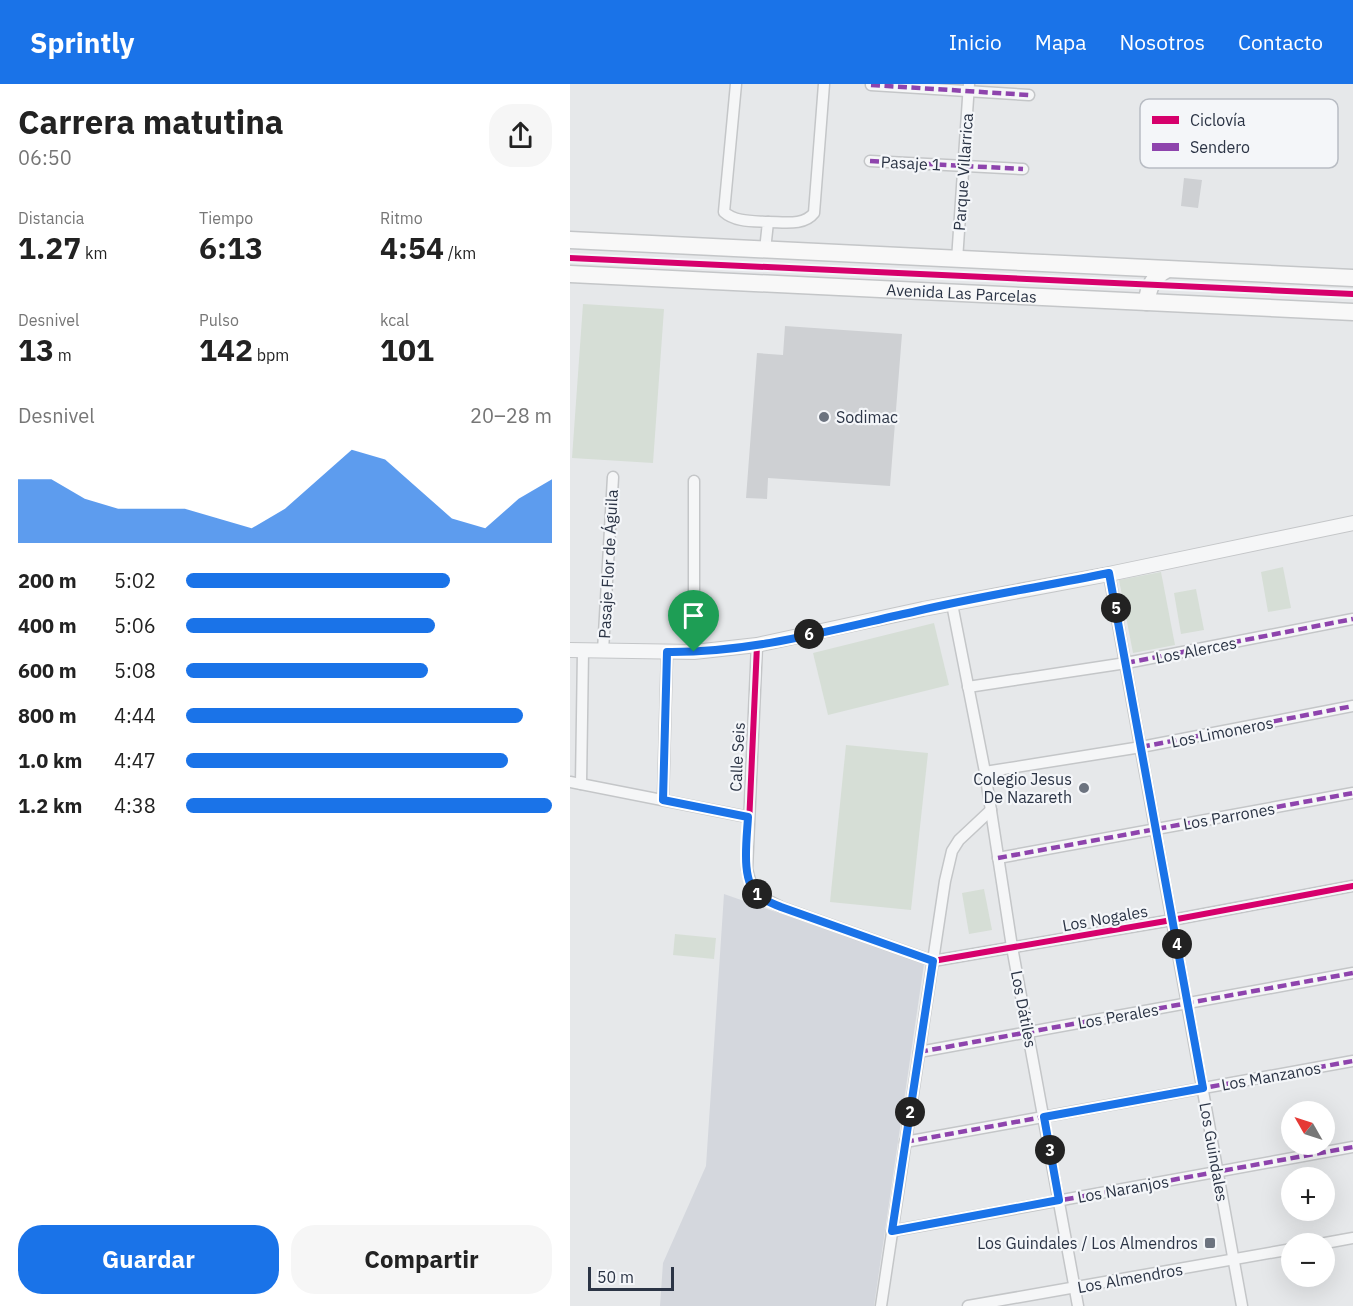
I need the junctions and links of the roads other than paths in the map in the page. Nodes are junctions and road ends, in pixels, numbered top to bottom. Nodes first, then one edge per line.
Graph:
1 (736, 84) edge
2 (824, 84) edge
3 (871, 85) edge
4 (969, 88) edge
5 (1029, 95) dead end
6 (870, 161) dead end
7 (964, 166) junction
8 (1023, 169) dead end
9 (768, 222) junction
10 (570, 240) edge
11 (765, 250) junction
12 (957, 260) junction
13 (1166, 270) junction
14 (570, 274) edge
15 (1353, 279) edge
16 (1147, 302) junction
17 (1353, 312) edge
18 (613, 477) dead end
19 (694, 481) dead end
20 (1353, 523) edge
21 (1109, 573) junction
22 (952, 604) junction
23 (1353, 619) edge
24 (757, 645) junction
25 (576, 651) edge
26 (603, 651) junction
27 (667, 652) junction
28 (694, 652) junction
29 (1126, 663) junction
30 (968, 687) junction
31 (1353, 706) edge
32 (1141, 747) junction
33 (985, 772) junction
34 (575, 783) edge
35 (1353, 793) edge
36 (663, 800) junction
37 (991, 810) junction
38 (748, 817) junction
39 (1156, 829) junction
40 (998, 858) junction
41 (1353, 885) edge
42 (1172, 920) junction
43 (1012, 947) junction
44 (933, 961) junction
45 (1353, 973) edge
46 (1187, 1003) junction
47 (1028, 1032) junction
48 (919, 1052) junction
49 (1353, 1061) edge
50 (1203, 1088) junction
51 (1044, 1117) junction
52 (905, 1142) junction
53 (1353, 1147) edge
54 (1218, 1172) junction
55 (1059, 1200) junction
56 (892, 1231) junction
57 (1353, 1238) edge
58 (1335, 1241) edge
59 (1281, 1251) edge
60 (1234, 1259) junction
61 (1075, 1288) junction
62 (881, 1306) edge
63 (968, 1306) edge
64 (1078, 1306) edge
65 (1242, 1306) edge

1 - 9 street
2 - 9 street
3 - 4 street
4 - 5 street
4 - 7 street, Parque Villarrica
6 - 7 street, Pasaje 1
7 - 8 street, Pasaje 1
7 - 12 street, Parque Villarrica
9 - 11 street
10 - 11 main road, Avenida Las Parcelas
11 - 12 main road, Avenida Las Parcelas
12 - 13 main road, Avenida Las Parcelas
13 - 15 main road, Avenida Las Parcelas
13 - 16 main road
14 - 16 main road, Avenida Las Parcelas
16 - 17 main road, Avenida Las Parcelas
18 - 26 street, Pasaje Flor de Águila
19 - 28 street
20 - 21 street
21 - 22 street
21 - 29 street, Los Guindales
22 - 24 street
22 - 30 street, Los Dátiles
23 - 29 street, Los Alerces
24 - 28 street
24 - 38 street, Calle Seis
25 - 26 street
25 - 34 street
26 - 27 street
27 - 28 street
27 - 36 street
29 - 30 street, Los Alerces
29 - 32 street, Los Guindales
30 - 33 street, Los Dátiles
31 - 32 street, Los Limoneros
32 - 33 street, Los Limoneros
32 - 39 street, Los Guindales
33 - 37 street, Los Dátiles
34 - 36 street
35 - 39 street, Los Parrones
36 - 38 street
37 - 40 street, Los Dátiles
37 - 44 street
38 - 44 street, Calle Seis
39 - 40 street, Los Parrones
39 - 42 street, Los Guindales
40 - 43 street, Los Dátiles
41 - 42 street, Los Nogales
42 - 43 street, Los Nogales
42 - 46 street, Los Guindales
43 - 44 street, Los Nogales
43 - 47 street, Los Dátiles
44 - 48 street
45 - 46 street, Los Perales
46 - 47 street, Los Perales
46 - 50 street, Los Guindales
47 - 48 street, Los Perales
47 - 51 street, Los Dátiles
48 - 52 street
49 - 50 street, Los Manzanos
50 - 51 street, Los Manzanos
50 - 54 street, Los Guindales
51 - 52 street, Los Manzanos
51 - 55 street, Los Dátiles
52 - 56 street
53 - 54 street, Los Naranjos
54 - 55 street, Los Naranjos
54 - 60 street, Los Guindales
55 - 56 street, Los Naranjos
55 - 61 street, Los Dátiles
56 - 62 street
57 - 58 street
59 - 60 street, Los Almendros
60 - 61 street, Los Almendros
60 - 65 street, Los Guindales
61 - 63 street, Los Almendros
61 - 64 street, Los Dátiles

